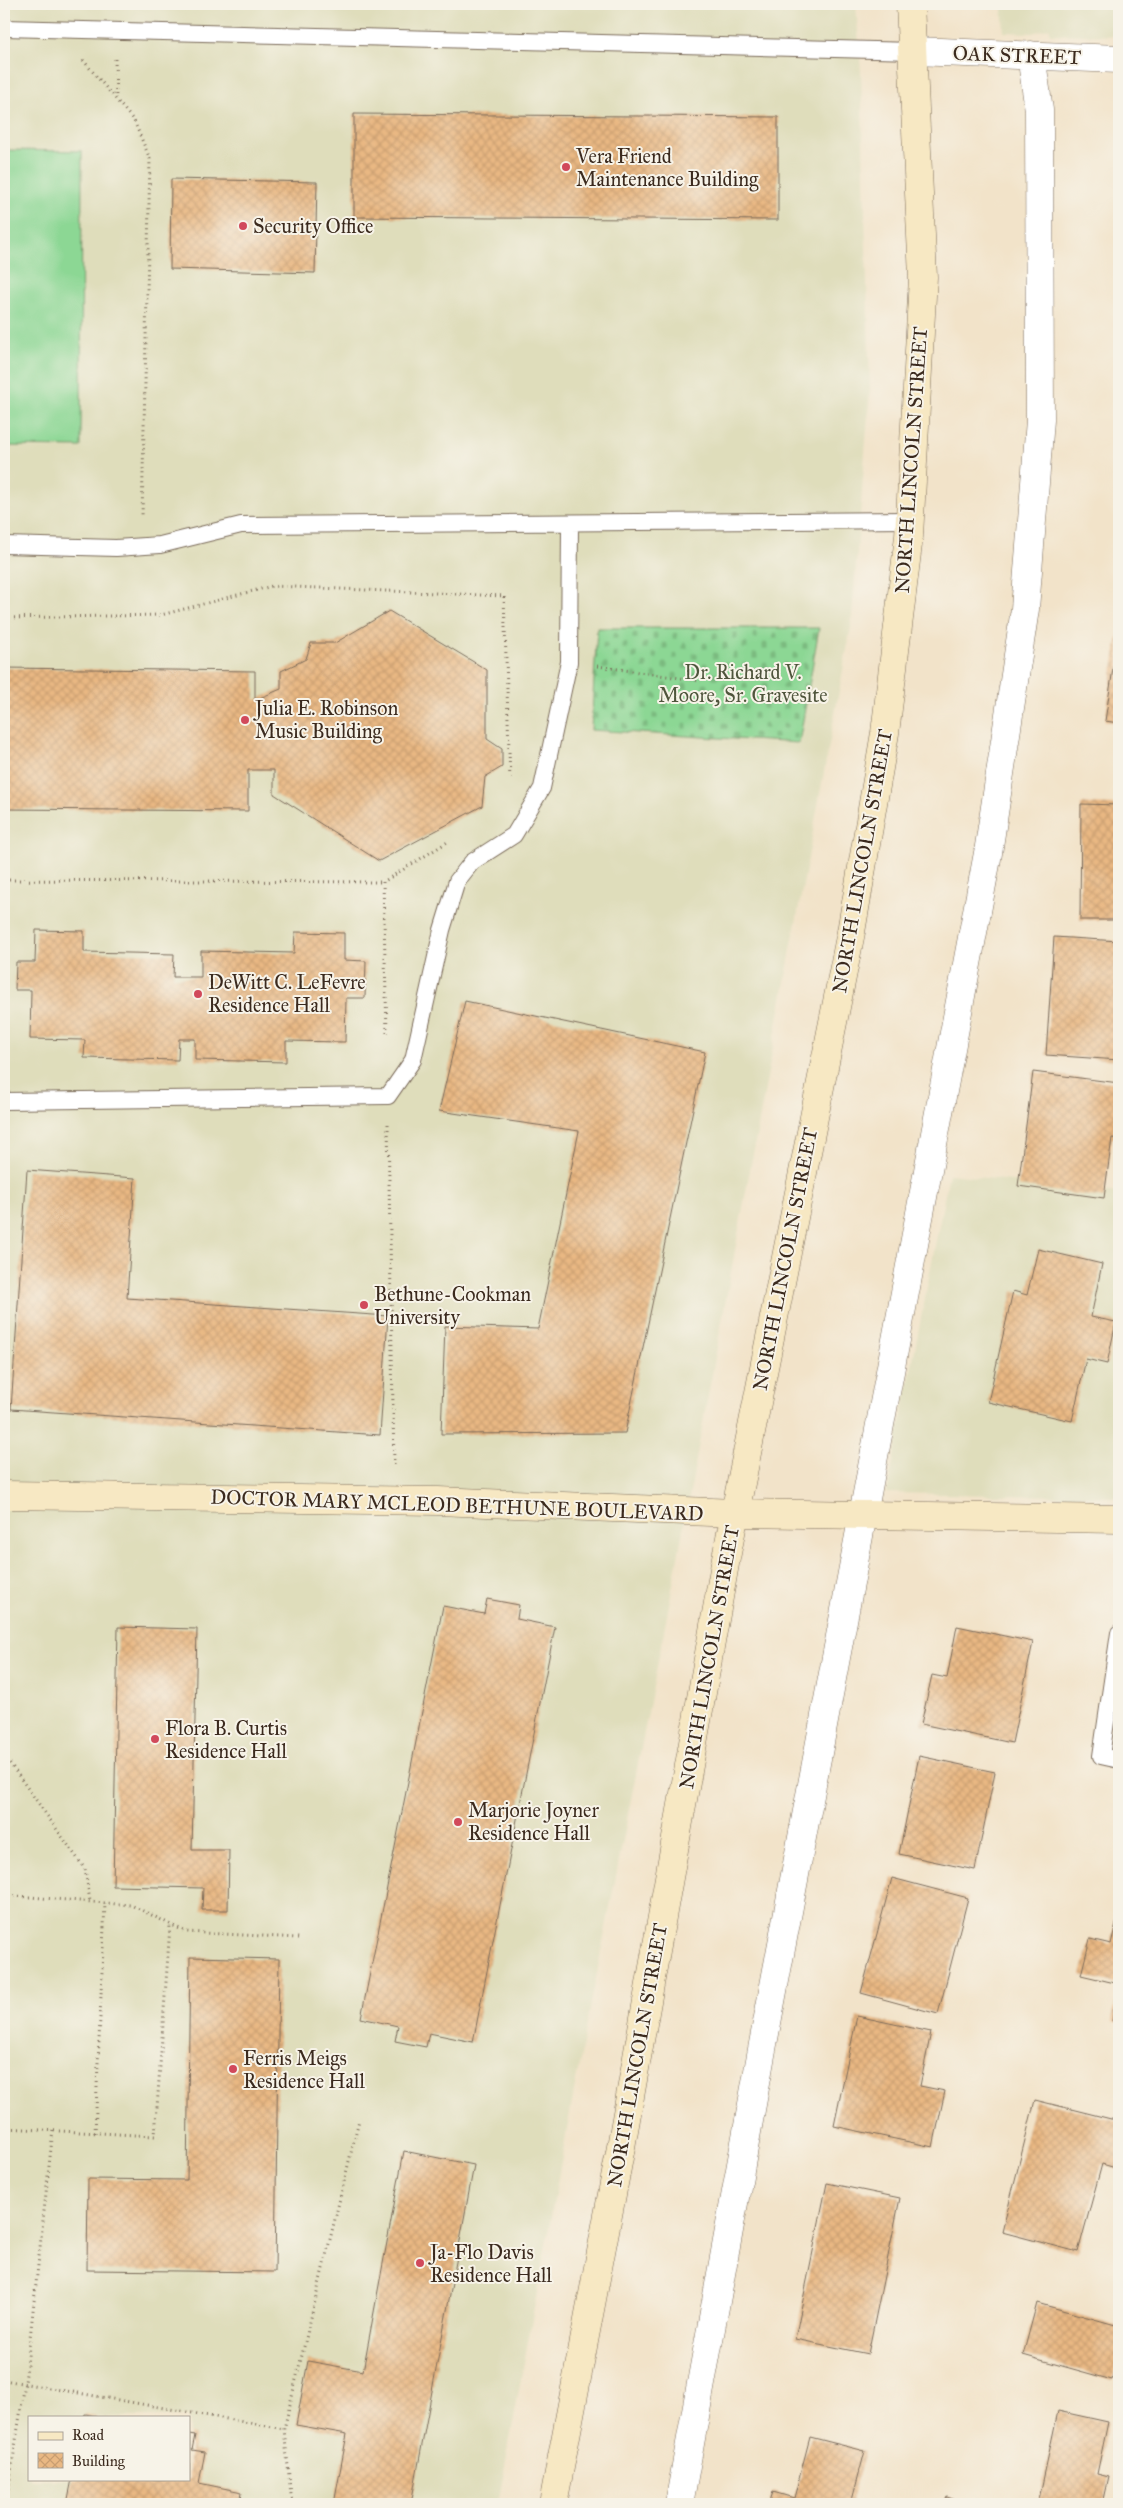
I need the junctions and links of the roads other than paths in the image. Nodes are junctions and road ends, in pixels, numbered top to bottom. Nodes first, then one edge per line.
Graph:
1 (910, 4) edge
2 (4, 28) edge
3 (914, 51) junction
4 (1031, 55) junction
5 (1119, 59) edge
6 (910, 520) junction
7 (570, 523) junction
8 (4, 545) edge
9 (4, 1101) edge
10 (4, 1495) edge
11 (735, 1513) junction
12 (862, 1515) junction
13 (1119, 1520) edge
14 (1119, 1633) edge
15 (1119, 1760) edge
16 (553, 2504) edge
17 (680, 2504) edge

1 - 3 street, NORTH LINCOLN STREET
2 - 3 lane
3 - 4 street, OAK STREET
3 - 6 street, NORTH LINCOLN STREET
4 - 5 street, OAK STREET
4 - 12 street
6 - 7 lane
6 - 11 street, NORTH LINCOLN STREET
7 - 8 lane
7 - 9 lane
10 - 11 street, DOCTOR MARY MCLEOD BETHUNE BOULEVARD
11 - 12 street, DOCTOR MARY MCLEOD BETHUNE BOULEVARD
11 - 16 street, NORTH LINCOLN STREET
12 - 13 street, DOCTOR MARY MCLEOD BETHUNE BOULEVARD
12 - 17 street
14 - 15 lane

